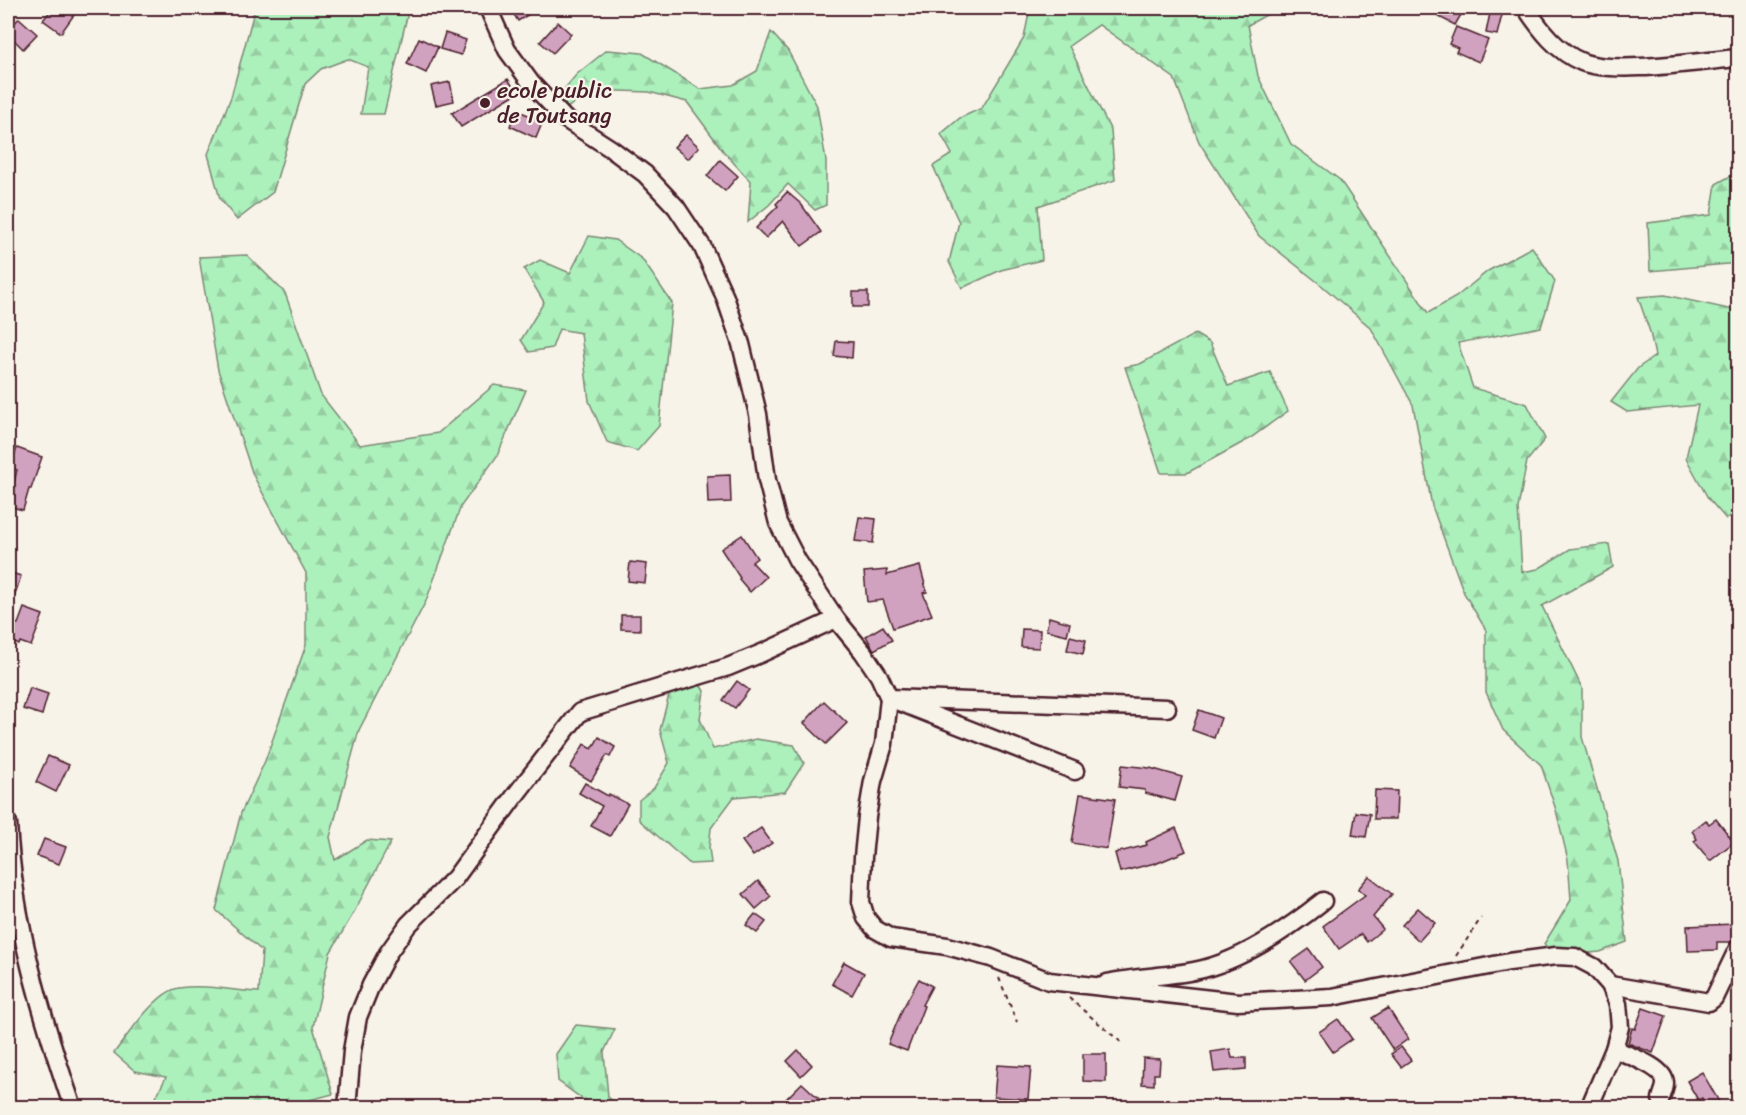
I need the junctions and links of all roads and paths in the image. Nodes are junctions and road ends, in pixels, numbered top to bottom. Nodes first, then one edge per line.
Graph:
1 (488, 8) edge
2 (1527, 8) edge
3 (1738, 58) edge
4 (836, 619) junction
5 (889, 698) junction
6 (1167, 708) dead end
7 (1075, 771) dead end
8 (8, 823) edge
9 (1323, 901) dead end
10 (1481, 918) dead end
11 (1738, 948) edge
12 (991, 958) junction
13 (1445, 973) junction
14 (1049, 981) junction
15 (1610, 985) junction
16 (1091, 987) junction
17 (1017, 1023) dead end
18 (1122, 1043) dead end
19 (1614, 1049) junction
20 (1660, 1099) dead end
21 (73, 1107) edge
22 (347, 1107) edge
23 (1589, 1107) edge

1 - 4 street
2 - 3 street
4 - 5 street
4 - 22 street
5 - 6 street
5 - 7 street
5 - 12 street
8 - 21 street
9 - 16 street
10 - 13 path
11 - 15 street
12 - 14 street
12 - 17 path
13 - 15 street
13 - 16 street
14 - 16 street
14 - 18 path
15 - 19 street
19 - 20 street
19 - 23 street

